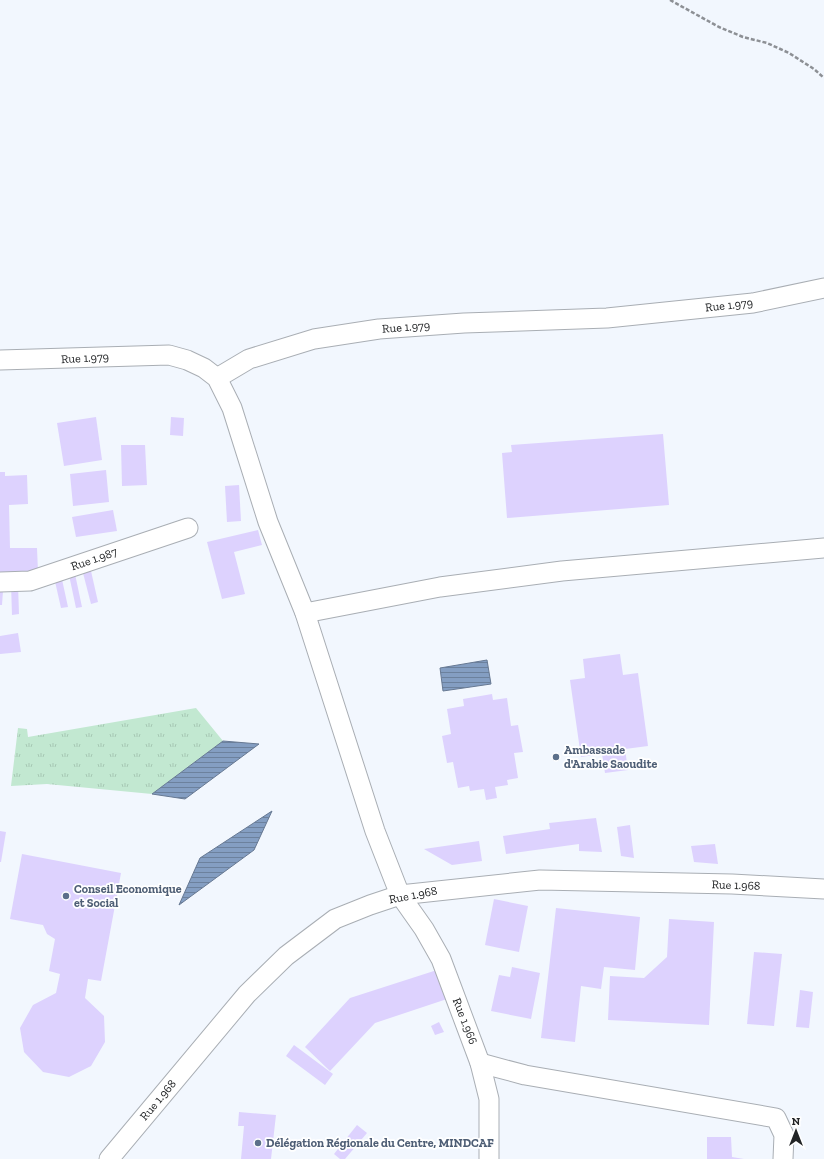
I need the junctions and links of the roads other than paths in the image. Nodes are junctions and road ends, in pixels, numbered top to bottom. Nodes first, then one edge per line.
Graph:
1 (824, 288) edge
2 (0, 360) edge
3 (217, 378) junction
4 (188, 528) dead end
5 (824, 548) edge
6 (0, 582) edge
7 (305, 613) junction
8 (824, 889) edge
9 (400, 895) junction
10 (480, 1063) junction
11 (109, 1159) edge
12 (489, 1159) edge
13 (783, 1159) edge

1 - 3 street, Rue 1.979
2 - 3 street, Rue 1.979
3 - 7 street, Rue 1.966
4 - 6 street, Rue 1.987
5 - 7 street
7 - 9 street, Rue 1.966
8 - 9 street, Rue 1.968
9 - 10 street, Rue 1.966
9 - 11 street, Rue 1.968
10 - 12 street, Rue 1.966
10 - 13 street

